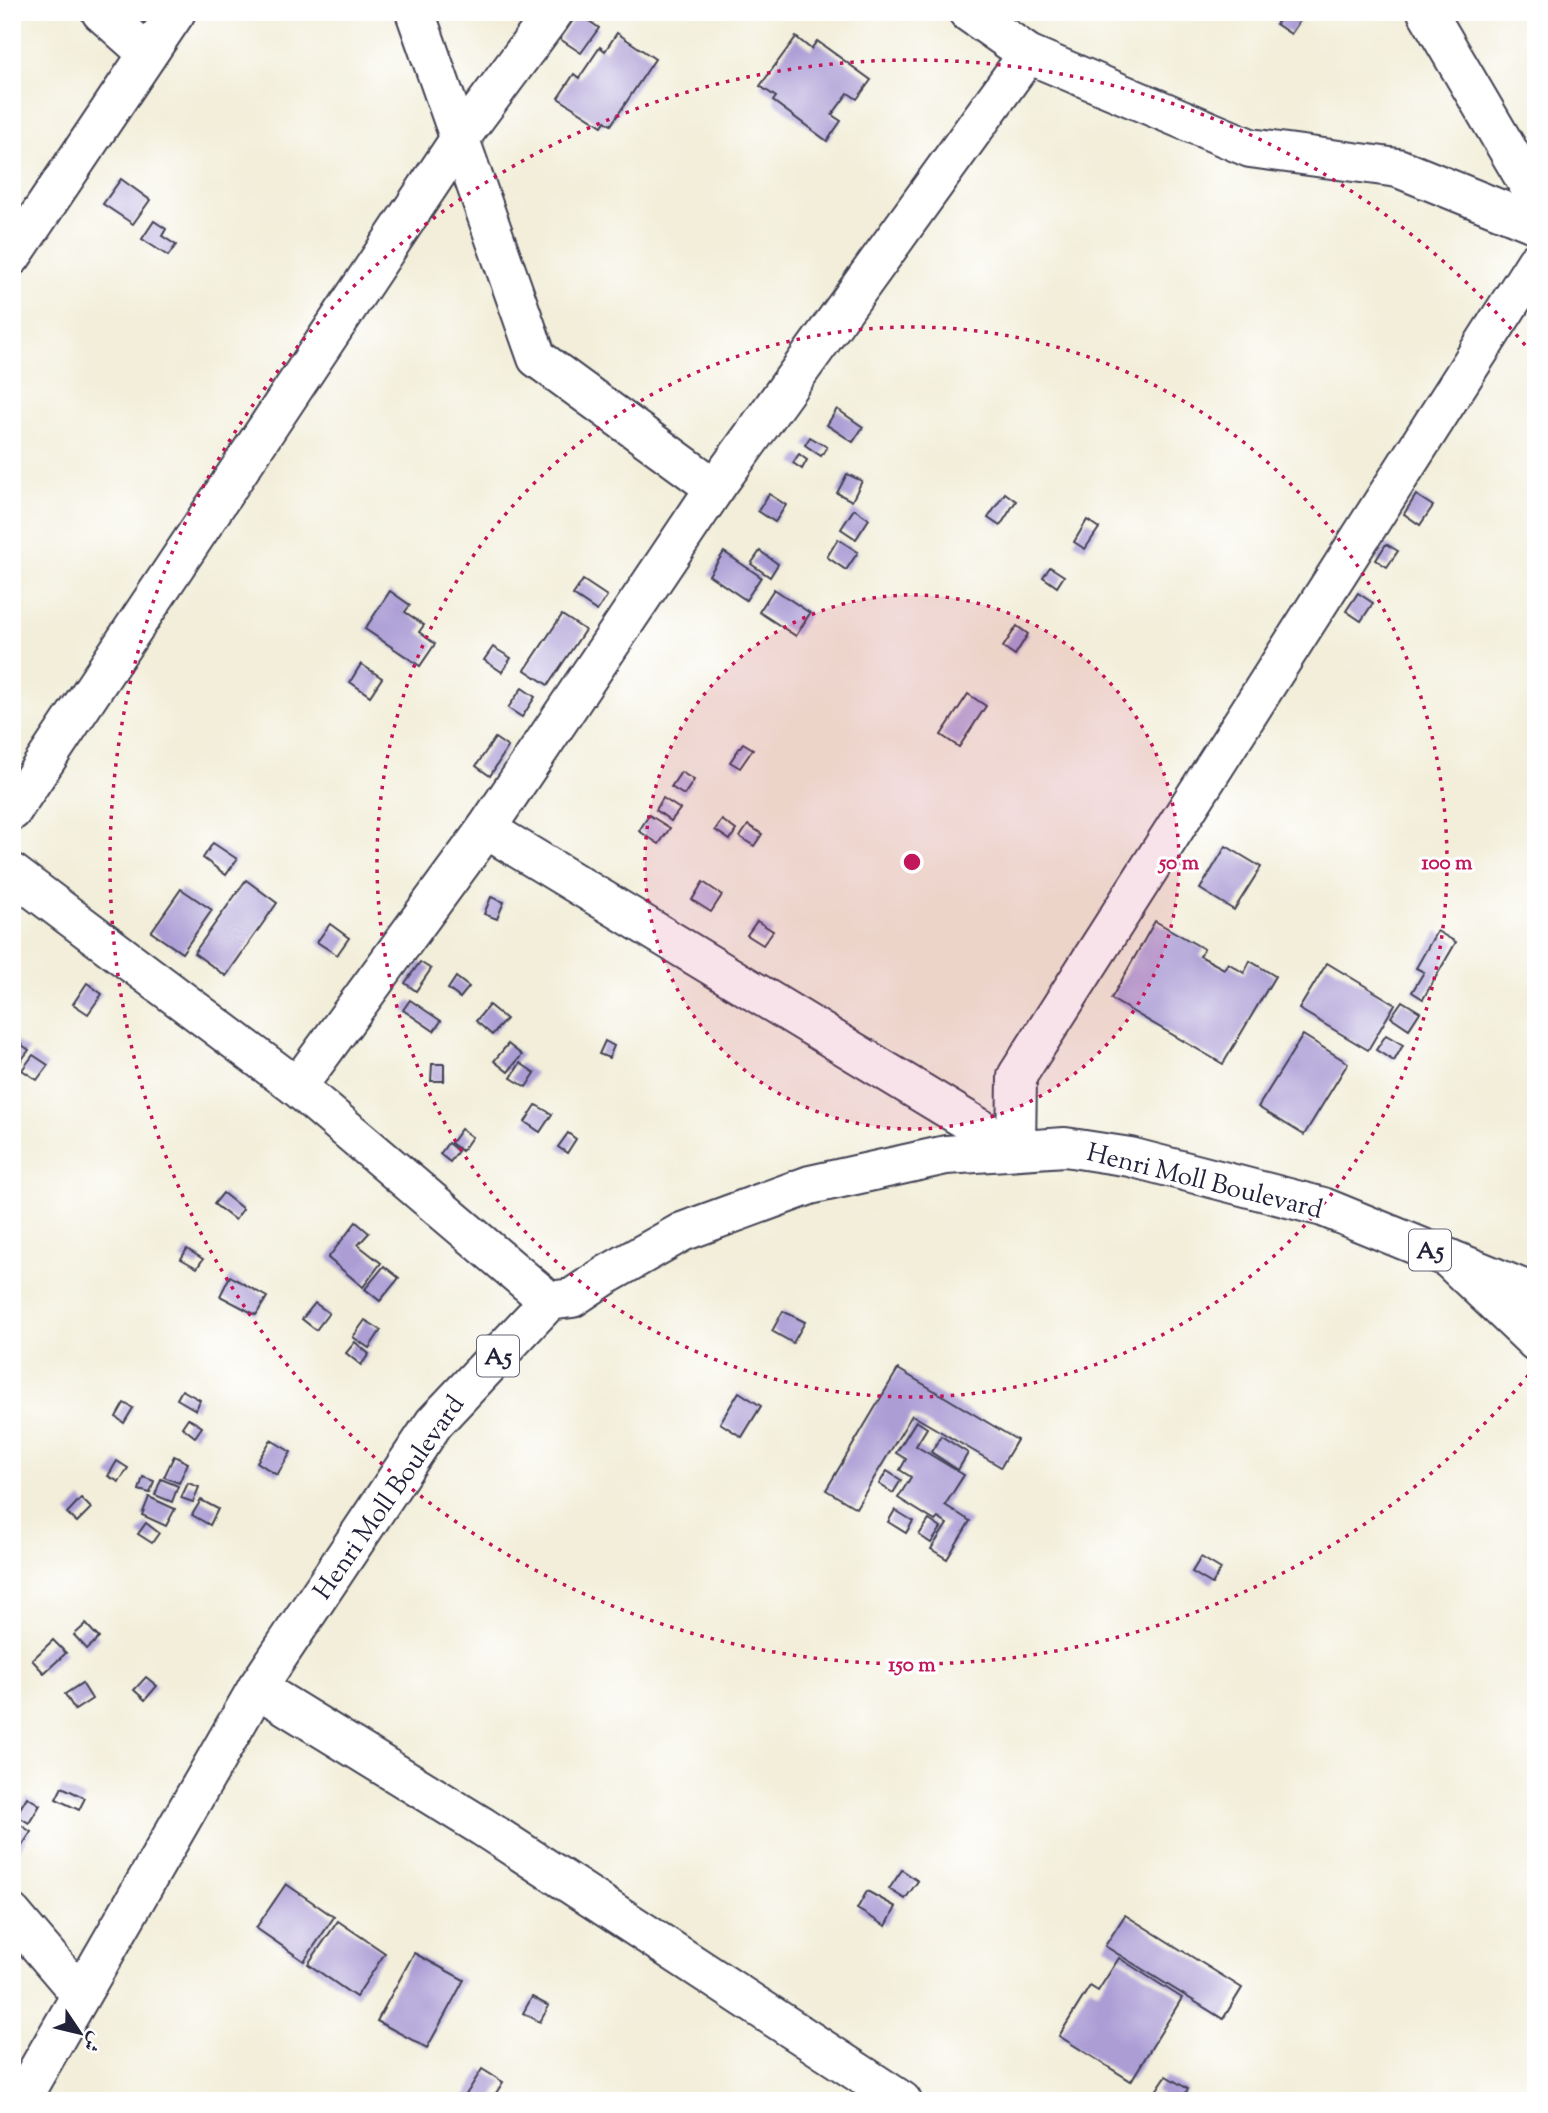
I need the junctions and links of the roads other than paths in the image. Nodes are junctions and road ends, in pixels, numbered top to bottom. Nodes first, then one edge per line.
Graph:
1 (102, 12) edge
2 (176, 12) edge
3 (415, 12) edge
4 (554, 12) edge
5 (968, 12) edge
6 (1427, 12) edge
7 (147, 53) junction
8 (1028, 54) junction
9 (458, 140) junction
10 (1536, 198) edge
11 (1536, 224) edge
12 (12, 256) edge
13 (1536, 262) edge
14 (715, 488) junction
15 (12, 811) edge
16 (486, 829) junction
17 (12, 873) edge
18 (297, 1087) junction
19 (1016, 1150) junction
20 (1446, 1257) junction
21 (1536, 1294) edge
22 (549, 1301) junction
23 (1536, 1342) edge
24 (257, 1688) junction
25 (12, 1914) edge
26 (80, 1994) junction
27 (20, 2101) edge
28 (902, 2101) edge

1 - 7 main road
2 - 7 main road
3 - 9 main road
4 - 9 main road
5 - 8 main road
6 - 10 main road
7 - 12 main road
8 - 11 main road
8 - 14 main road
9 - 14 main road
9 - 15 main road
13 - 19 main road
14 - 16 main road
16 - 18 main road
16 - 19 main road
17 - 18 main road
18 - 22 main road
19 - 20 main road, Henri Moll Boulevard / A5
19 - 22 main road, Henri Moll Boulevard / A5
20 - 21 main road, Henri Moll Boulevard / A5
20 - 23 main road
22 - 24 main road, Henri Moll Boulevard / A5
24 - 26 main road, Henri Moll Boulevard / A5
24 - 28 main road
25 - 26 main road
26 - 27 main road, Henri Moll Boulevard / A5

